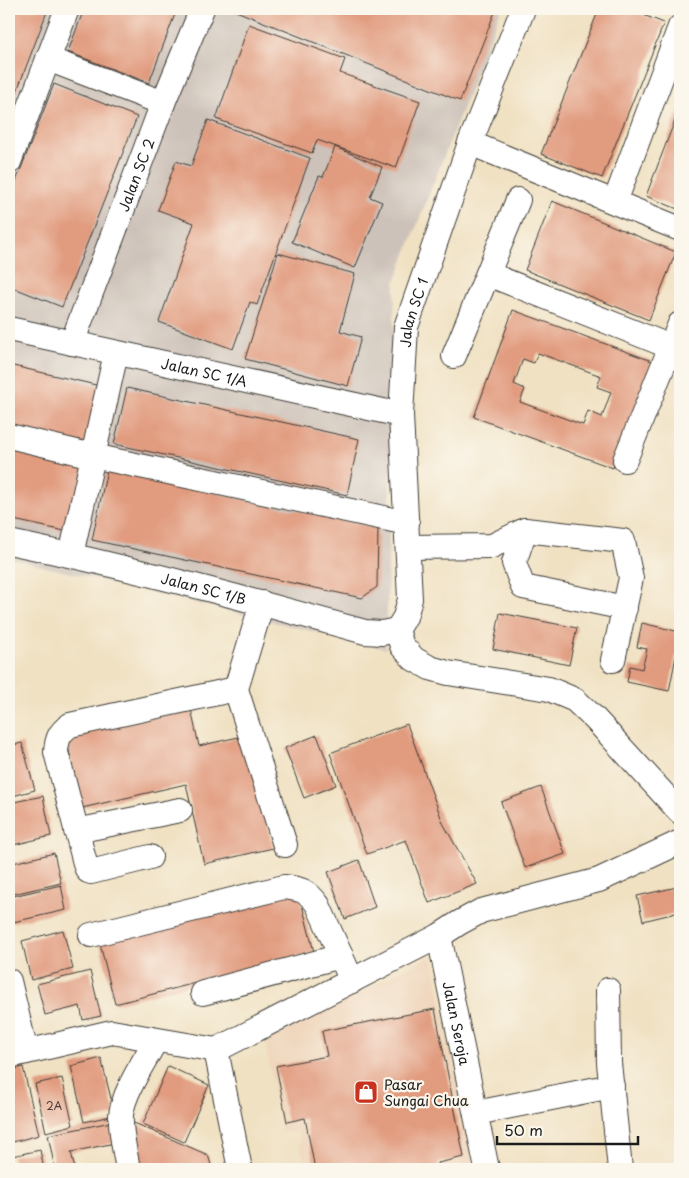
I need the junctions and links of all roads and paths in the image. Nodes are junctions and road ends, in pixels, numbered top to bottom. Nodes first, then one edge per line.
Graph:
1 (67, 9) edge
2 (202, 9) edge
3 (523, 9) edge
4 (680, 27) edge
5 (48, 59) junction
6 (163, 103) junction
7 (470, 143) junction
8 (9, 162) edge
9 (518, 200) dead end
10 (615, 202) junction
11 (680, 229) edge
12 (488, 274) junction
13 (680, 324) edge
14 (9, 329) edge
15 (72, 343) junction
16 (671, 347) junction
17 (116, 353) junction
18 (454, 356) dead end
19 (401, 415) junction
20 (9, 436) edge
21 (93, 456) junction
22 (625, 460) dead end
23 (407, 523) junction
24 (525, 530) junction
25 (9, 542) edge
26 (408, 548) junction
27 (71, 555) junction
28 (262, 603) junction
29 (625, 608) junction
30 (396, 630) junction
31 (613, 660) dead end
32 (236, 689) junction
33 (180, 810) dead end
34 (680, 812) edge
35 (76, 831) junction
36 (680, 842) edge
37 (285, 845) dead end
38 (150, 857) dead end
39 (91, 935) dead end
40 (439, 936) junction
41 (341, 956) junction
42 (9, 981) edge
43 (352, 981) junction
44 (608, 990) dead end
45 (203, 993) dead end
46 (156, 1040) junction
47 (216, 1050) junction
48 (17, 1054) edge
49 (612, 1086) junction
50 (476, 1113) junction
51 (128, 1169) edge
52 (240, 1169) edge
53 (487, 1169) edge
54 (620, 1169) edge

1 - 5 street
2 - 6 street, Jalan SC 2
3 - 7 street, Jalan SC 1
4 - 10 street
5 - 6 street
5 - 8 street
6 - 15 street, Jalan SC 2
7 - 10 street
7 - 19 street, Jalan SC 1
9 - 12 street
10 - 11 street
12 - 16 street
12 - 18 street
13 - 16 street
14 - 15 street, Jalan SC 1/A
15 - 17 street, Jalan SC 1/A
16 - 22 street
17 - 19 street, Jalan SC 1/A
17 - 21 street
19 - 23 street, Jalan SC 1
20 - 21 street
21 - 23 street
21 - 27 street
23 - 26 street, Jalan SC 1
24 - 26 street
24 - 29 street
24 - 29 street
25 - 27 street, Jalan SC 1/B
26 - 30 street, Jalan SC 1
27 - 28 street, Jalan SC 1/B
28 - 30 street, Jalan SC 1/B
28 - 32 street
29 - 31 street
30 - 34 street
32 - 35 street
32 - 37 street
33 - 35 street
35 - 38 street
36 - 40 street
39 - 41 street
40 - 43 street
40 - 50 street, Jalan Seroja
41 - 43 street
41 - 45 street
42 - 48 street
43 - 47 street
44 - 49 street
46 - 47 street
46 - 48 street
46 - 51 street
47 - 52 street
49 - 50 street
49 - 54 street
50 - 53 street, Jalan Seroja

